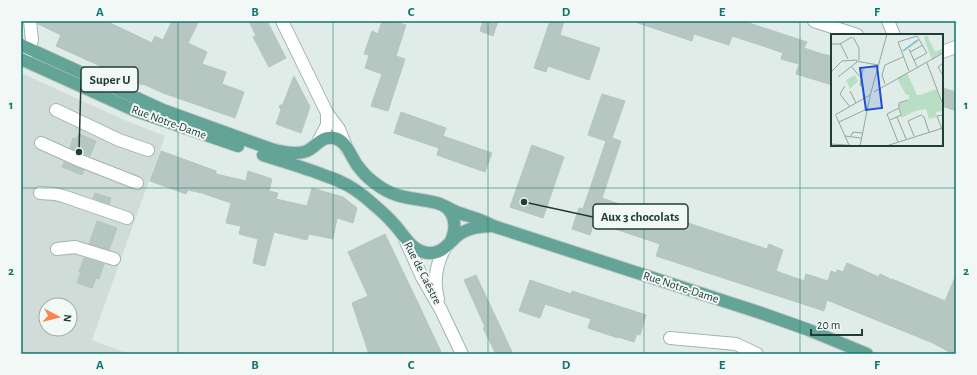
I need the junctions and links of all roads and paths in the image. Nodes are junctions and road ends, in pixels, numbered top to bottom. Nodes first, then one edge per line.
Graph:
1 (30, 21) edge
2 (282, 21) edge
3 (814, 21) edge
4 (888, 21) edge
5 (854, 34) edge
6 (894, 34) edge
7 (25, 47) edge
8 (956, 47) edge
9 (943, 52) edge
10 (22, 59) edge
11 (56, 110) dead end
12 (327, 113) junction
13 (41, 143) dead end
14 (317, 143) junction
15 (148, 150) dead end
16 (348, 150) junction
17 (320, 174) junction
18 (137, 183) dead end
19 (40, 194) dead end
20 (446, 207) junction
21 (127, 218) dead end
22 (493, 226) junction
23 (405, 237) junction
24 (448, 244) junction
25 (56, 249) dead end
26 (114, 259) dead end
27 (441, 310) junction
28 (670, 338) dead end
29 (462, 354) edge
30 (757, 354) edge
31 (867, 354) edge

1 - 7 street
2 - 12 street
3 - 5 street
4 - 6 street
7 - 10 street
7 - 14 main road, Rue Notre-Dame
8 - 9 street
10 - 17 main road, Rue Notre-Dame
11 - 15 street
12 - 14 street
12 - 16 street
13 - 18 street
14 - 16 main road, Rue Notre-Dame
14 - 17 main road
16 - 20 main road, Rue Notre-Dame
17 - 23 main road, Rue Notre-Dame
19 - 21 street
20 - 22 main road, Rue Notre-Dame
20 - 24 main road
22 - 24 main road, Rue Notre-Dame
22 - 31 main road, Rue Notre-Dame
23 - 24 main road, Rue Notre-Dame
23 - 27 street, Rue de Caëstre
24 - 27 street, Rue de Caëstre
25 - 26 street
27 - 29 street, Rue de Caëstre
28 - 30 street

